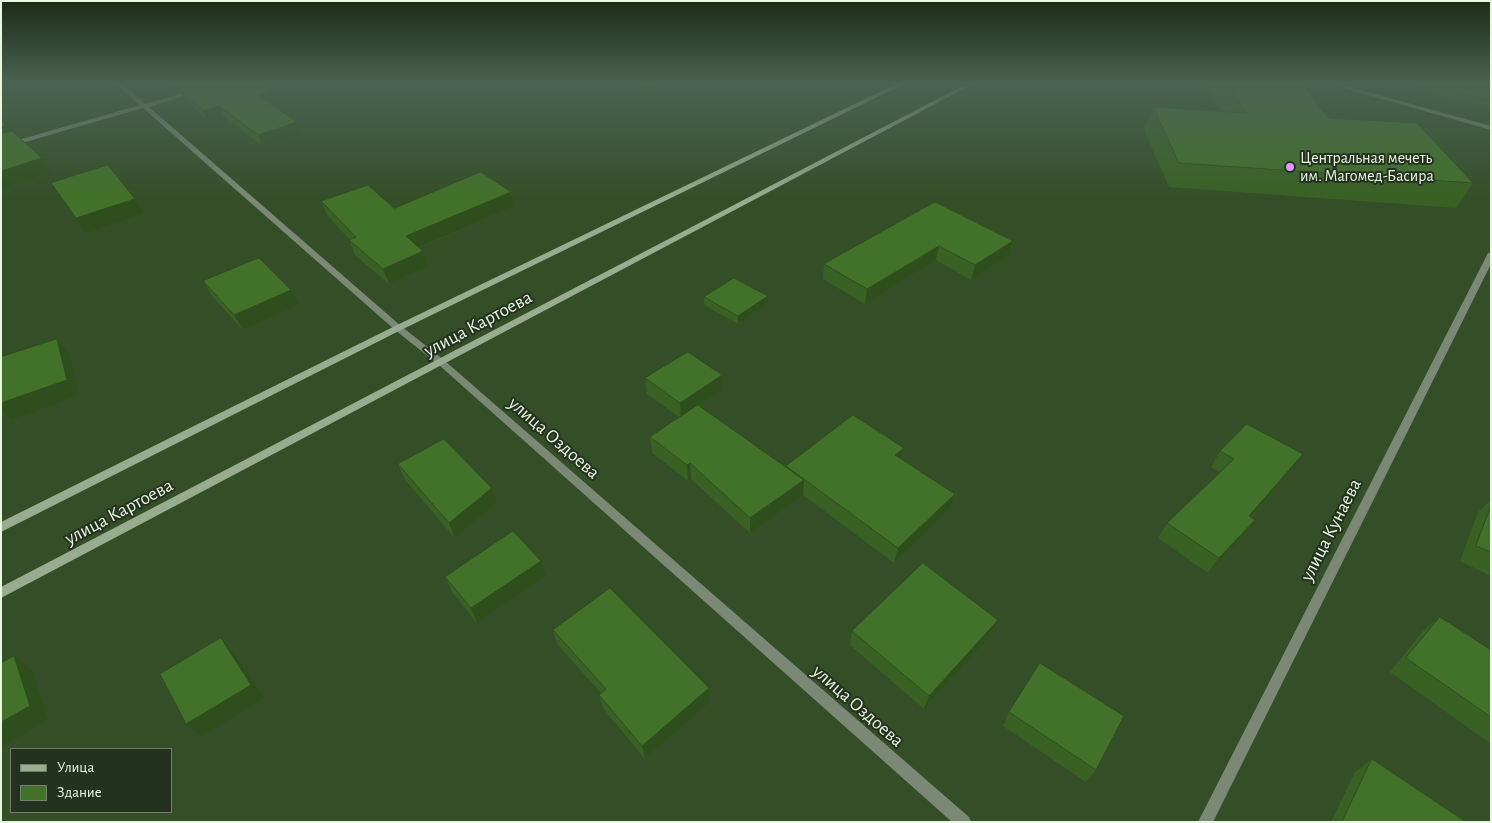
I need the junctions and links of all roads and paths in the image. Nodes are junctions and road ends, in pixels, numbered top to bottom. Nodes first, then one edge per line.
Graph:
1 (88, 122) edge
2 (163, 122) edge
3 (822, 122) edge
4 (897, 122) edge
5 (1471, 122) edge
6 (1491, 128) edge
7 (1, 148) edge
8 (1491, 255) edge
9 (398, 328) junction
10 (442, 363) junction
11 (1, 527) edge
12 (1, 593) edge
13 (964, 822) edge
14 (1205, 822) edge

1 - 7 street
2 - 9 street, улица Оздоева
3 - 9 main road, улица Картоева
4 - 10 main road, улица Картоева
5 - 6 street
8 - 14 street, улица Кунаева
9 - 10 street, улица Оздоева
9 - 11 main road, улица Картоева
10 - 12 main road, улица Картоева
10 - 13 street, улица Оздоева

